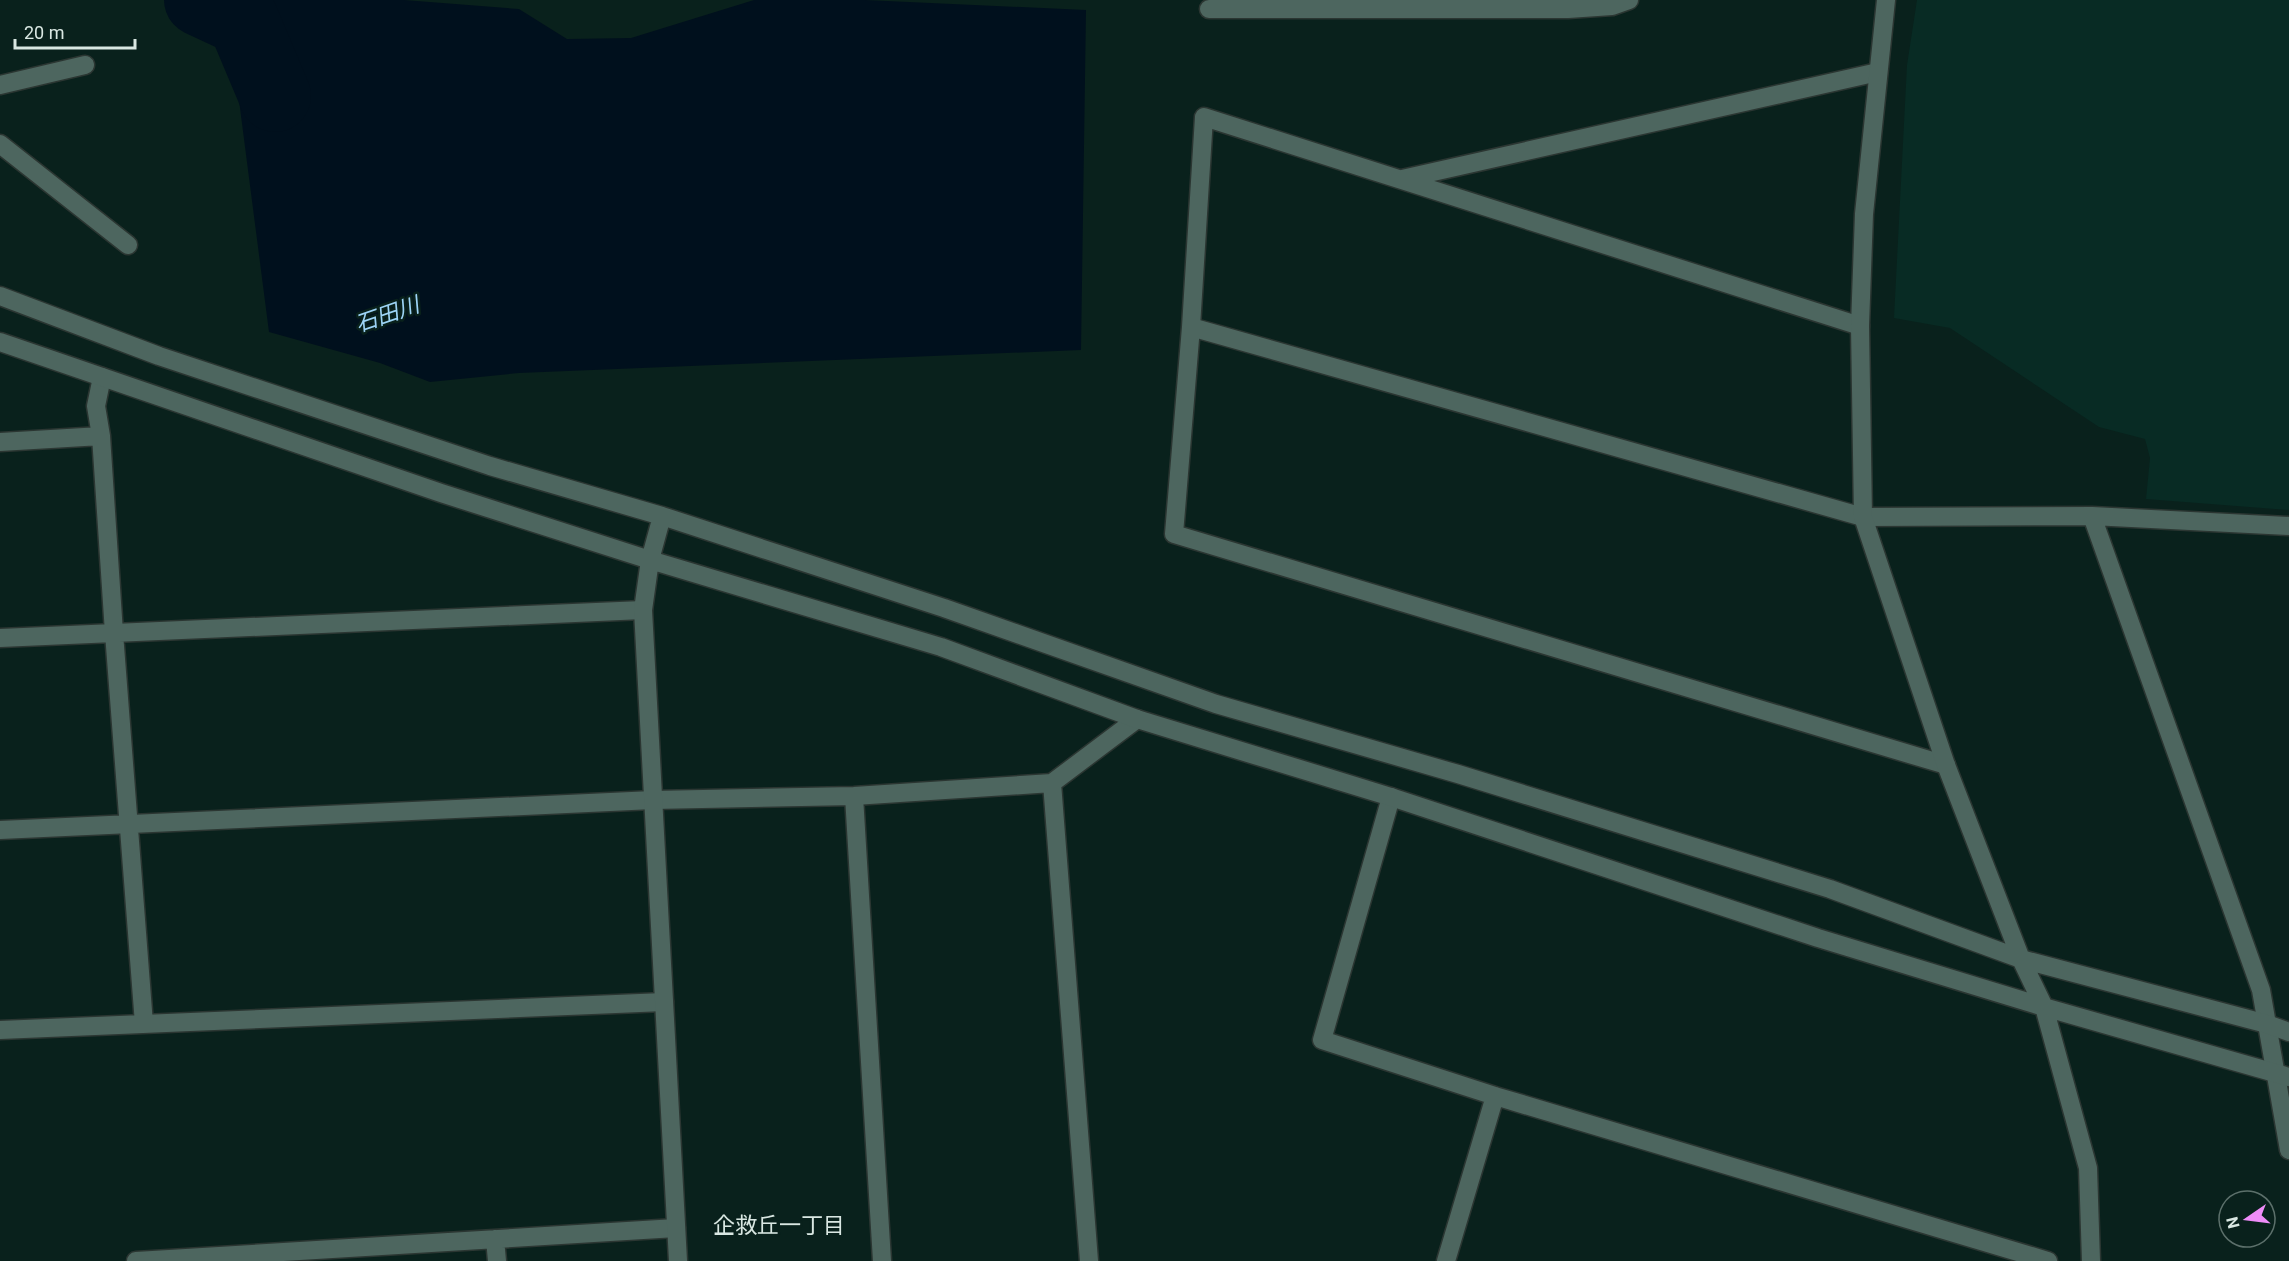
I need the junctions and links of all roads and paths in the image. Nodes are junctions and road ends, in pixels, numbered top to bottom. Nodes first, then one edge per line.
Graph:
1 (1629, 0) edge
2 (1886, 0) edge
3 (1563, 4) edge
4 (1209, 9) dead end
5 (85, 66) dead end
6 (1878, 72) junction
7 (0, 85) edge
8 (0, 144) edge
9 (1400, 180) junction
10 (128, 245) dead end
11 (0, 296) edge
12 (1860, 326) junction
13 (1191, 327) junction
14 (0, 342) edge
15 (102, 377) junction
16 (101, 436) junction
17 (0, 442) edge
18 (662, 516) junction
19 (2092, 516) junction
20 (1863, 518) junction
21 (2289, 526) edge
22 (650, 560) junction
23 (643, 610) junction
24 (114, 633) junction
25 (0, 638) edge
26 (1137, 718) junction
27 (1946, 765) junction
28 (1052, 783) junction
29 (855, 796) junction
30 (1391, 798) junction
31 (653, 800) junction
32 (128, 824) junction
33 (0, 830) edge
34 (2021, 959) junction
35 (664, 1002) junction
36 (2044, 1007) junction
37 (144, 1024) junction
38 (2267, 1024) junction
39 (0, 1030) edge
40 (2289, 1032) edge
41 (2282, 1075) edge
42 (1496, 1096) junction
43 (2289, 1150) edge
44 (676, 1228) junction
45 (495, 1239) junction
46 (322, 1255) edge
47 (159, 1260) edge
48 (136, 1261) edge
49 (497, 1261) edge
50 (678, 1261) edge
51 (882, 1261) edge
52 (1089, 1261) edge
53 (1446, 1261) edge
54 (2048, 1261) edge
55 (2091, 1261) edge

1 - 3 street
2 - 6 street
3 - 4 street
5 - 7 street
6 - 9 street
6 - 12 street
8 - 10 street
9 - 12 street
9 - 13 street
11 - 18 street
12 - 20 street
13 - 20 street
13 - 27 street
14 - 15 street
15 - 16 street
15 - 22 street
16 - 17 street
16 - 24 street
18 - 22 street
18 - 34 street
19 - 20 street
19 - 21 street
19 - 38 street
20 - 27 street
22 - 23 street
22 - 26 street
23 - 24 street
23 - 31 street
24 - 25 street
24 - 32 street
26 - 28 street
26 - 30 street
27 - 34 street
28 - 29 street
28 - 52 street
29 - 31 street
29 - 51 street
30 - 36 street
30 - 42 street
31 - 32 street
31 - 35 street
32 - 33 street
32 - 37 street
34 - 36 street
34 - 38 street
35 - 37 street
35 - 44 street
36 - 41 street
36 - 55 street
37 - 39 street
38 - 40 street
38 - 41 street
41 - 43 street
42 - 53 street
42 - 54 street
44 - 45 street
44 - 50 street
45 - 46 street
45 - 49 street
46 - 47 street
47 - 48 street

